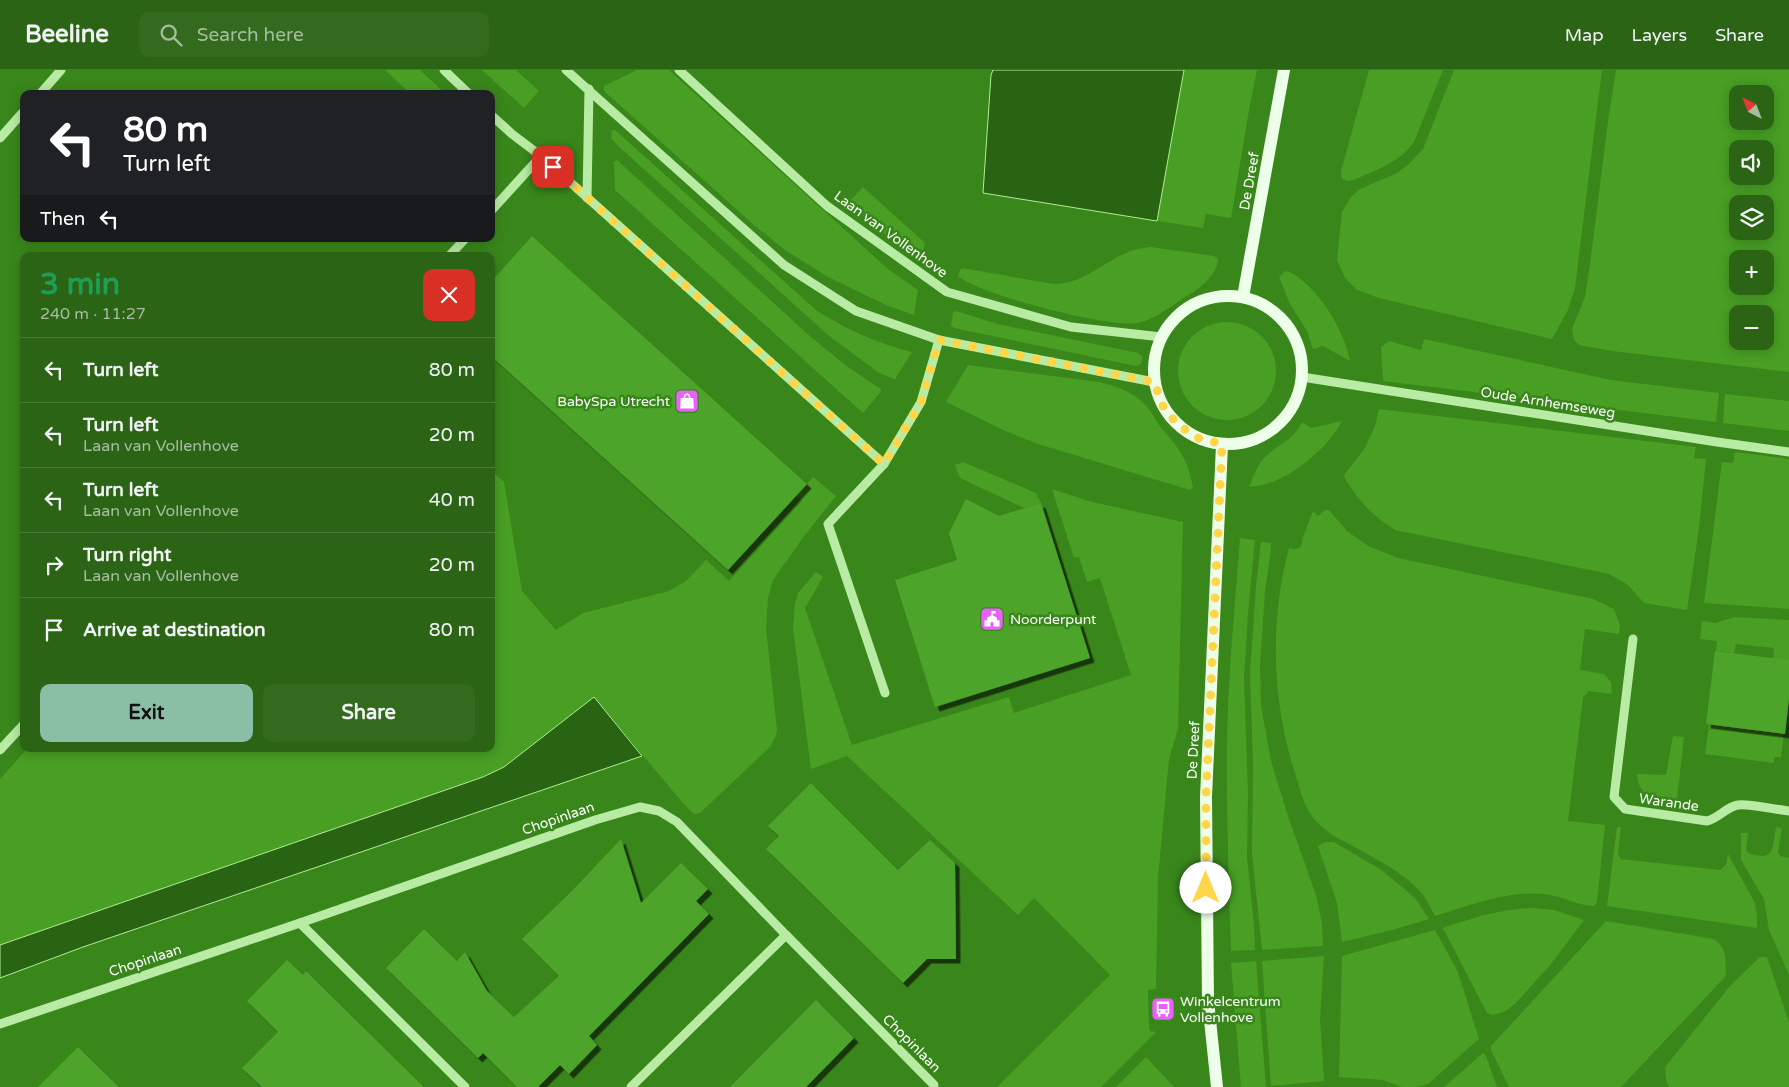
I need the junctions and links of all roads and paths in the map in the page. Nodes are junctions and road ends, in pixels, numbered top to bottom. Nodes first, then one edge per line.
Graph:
1 (62, 70) edge
2 (444, 70) edge
3 (566, 70) edge
4 (679, 70) edge
5 (1284, 70) edge
6 (44, 90) edge
7 (465, 90) edge
8 (589, 90) junction
9 (20, 116) edge
10 (495, 119) edge
11 (0, 138) edge
12 (541, 156) junction
13 (587, 198) junction
14 (495, 206) edge
15 (462, 242) edge
16 (453, 252) edge
17 (1243, 297) junction
18 (1162, 337) junction
19 (939, 340) junction
20 (1302, 377) junction
21 (1154, 382) junction
22 (1222, 444) junction
23 (1789, 452) edge
24 (884, 464) junction
25 (1633, 639) dead end
26 (885, 693) dead end
27 (20, 728) edge
28 (0, 750) edge
29 (1789, 811) edge
30 (300, 923) junction
31 (786, 935) junction
32 (0, 1024) edge
33 (934, 1085) dead end
34 (465, 1087) edge
35 (631, 1087) edge
36 (1217, 1087) edge

1 - 6 street
2 - 7 street
3 - 8 street
4 - 18 street, Laan van Vollenhove
5 - 17 main road, De Dreef
8 - 13 street
8 - 19 street
9 - 11 street
10 - 12 street
12 - 13 street
12 - 14 street
13 - 24 street
15 - 16 street
17 - 18 main road
17 - 20 main road
18 - 21 main road
19 - 21 street
19 - 24 street
20 - 22 main road
20 - 23 street, Oude Arnhemseweg
21 - 22 main road
22 - 36 main road, De Dreef
24 - 26 street
25 - 29 street, Warande
27 - 28 street
30 - 31 street, Chopinlaan
30 - 32 street, Chopinlaan
30 - 34 street
31 - 33 street, Chopinlaan
31 - 35 street

